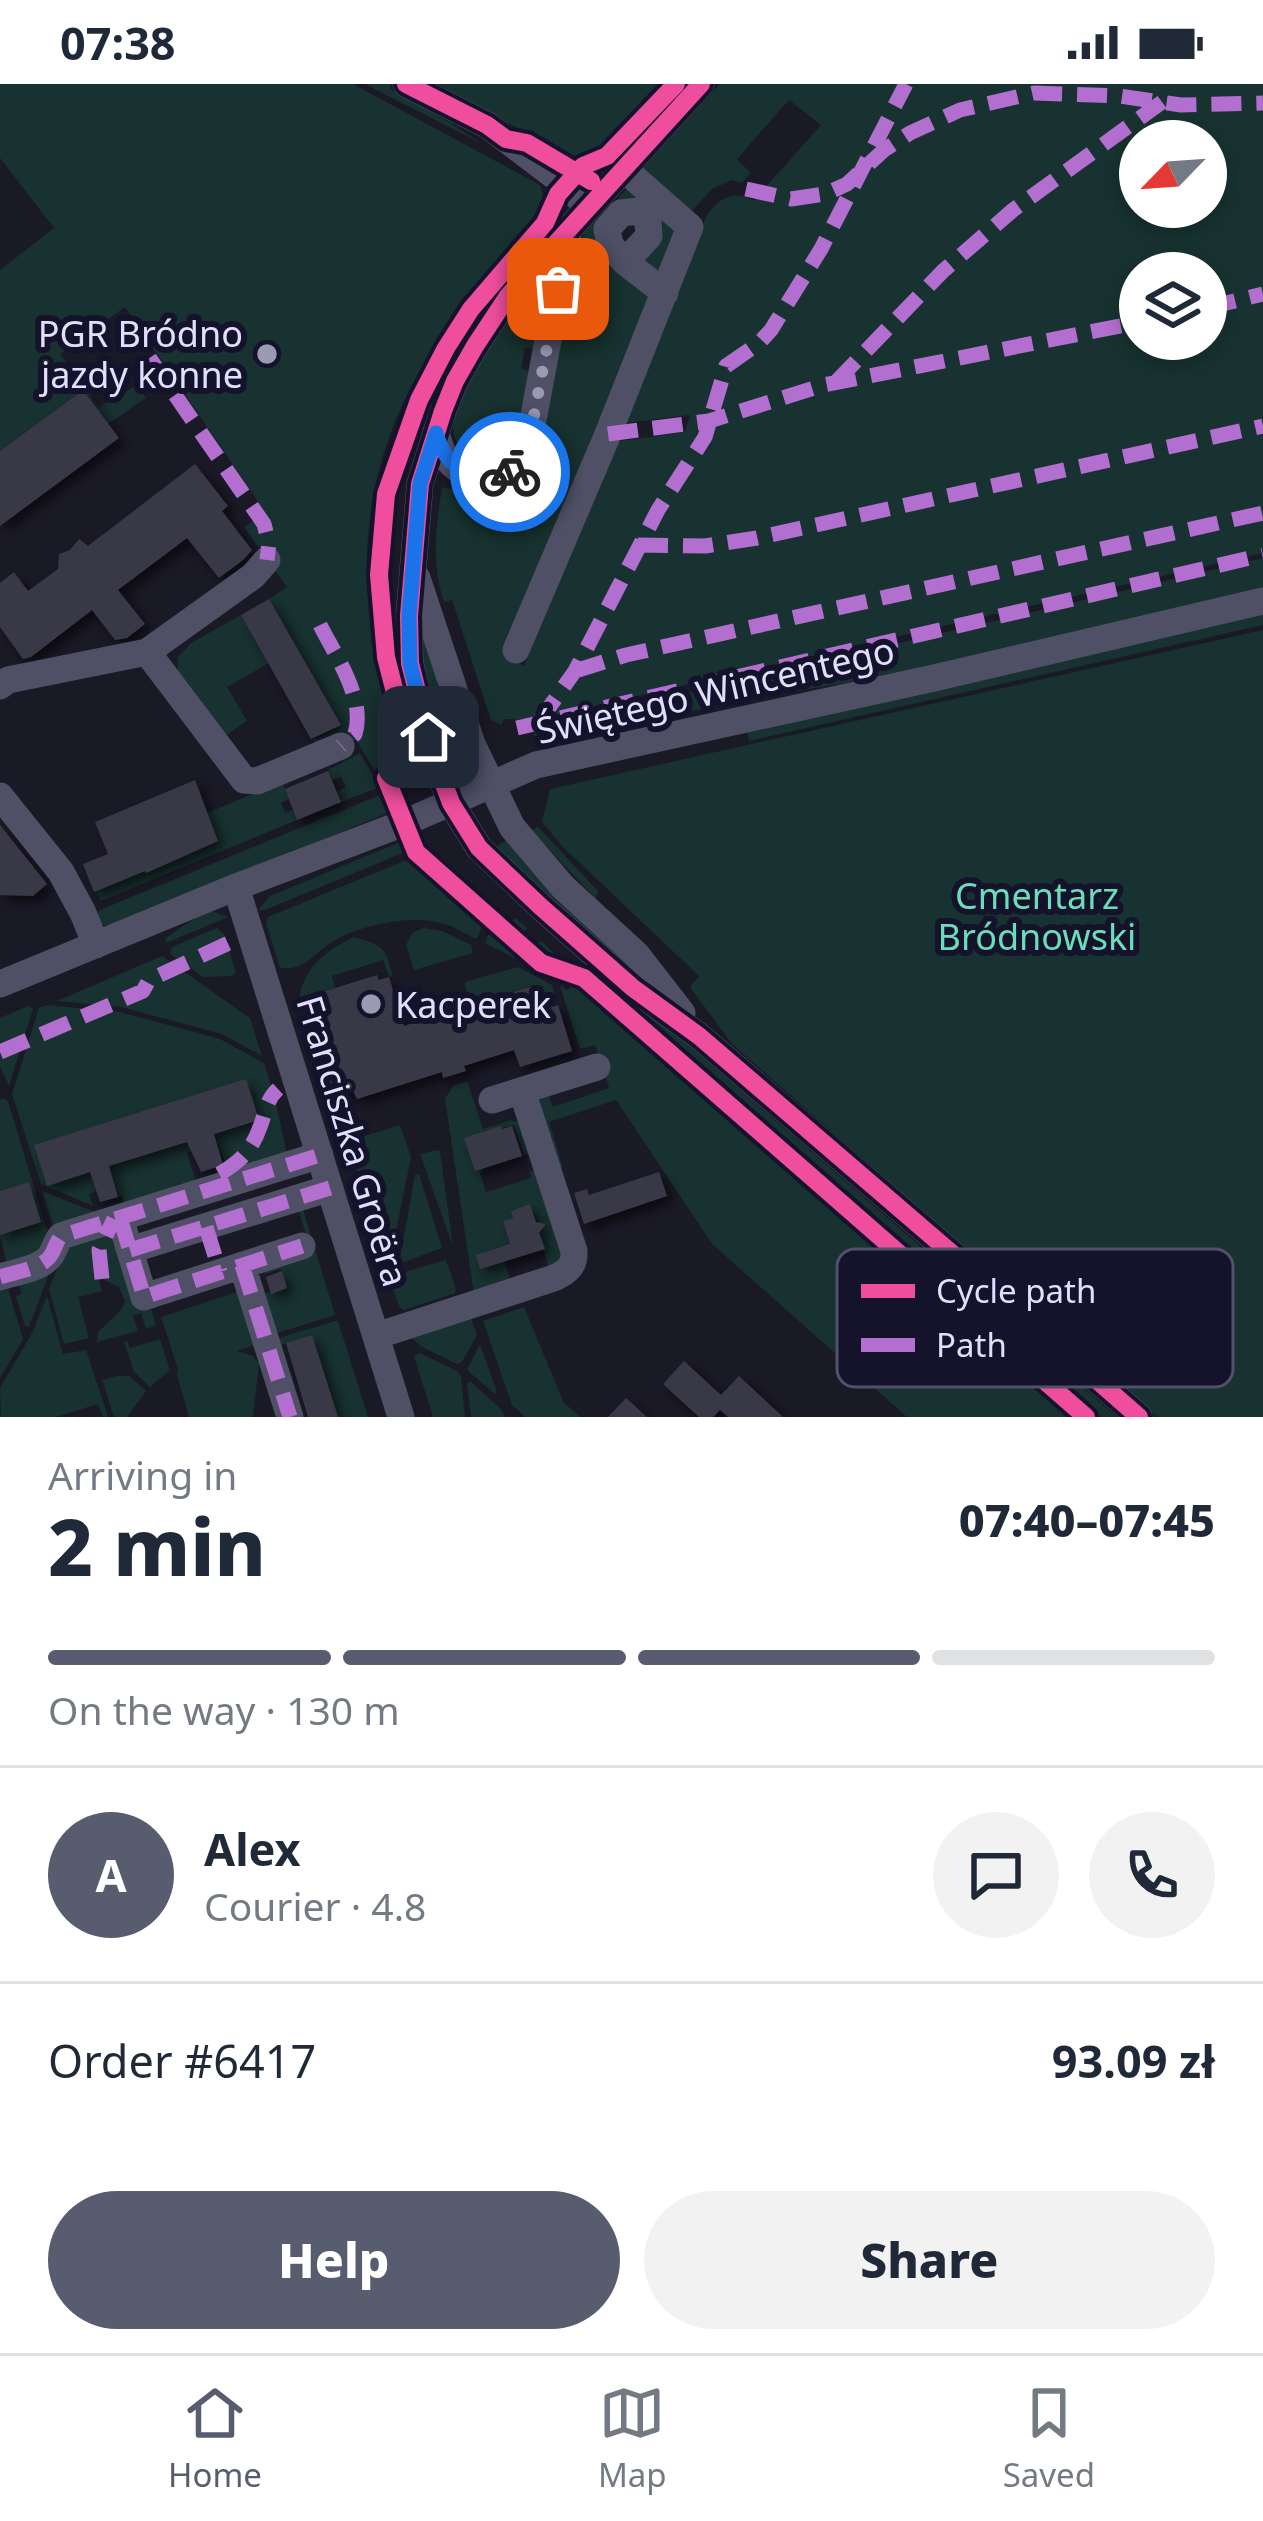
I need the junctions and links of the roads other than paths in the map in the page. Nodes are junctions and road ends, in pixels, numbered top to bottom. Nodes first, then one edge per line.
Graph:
1 (406, 84) edge
2 (701, 84) edge
3 (624, 169) junction
4 (589, 207) junction
5 (569, 229) junction
6 (625, 262) dead end
7 (665, 293) junction
8 (436, 433) junction
9 (267, 560) dead end
10 (414, 571) junction
11 (1263, 602) edge
12 (516, 650) dead end
13 (147, 652) junction
14 (3, 678) edge
15 (341, 746) dead end
16 (491, 784) junction
17 (0, 796) edge
18 (451, 803) junction
19 (236, 887) junction
20 (96, 945) junction
21 (0, 984) edge
22 (699, 1036) junction
23 (597, 1067) dead end
24 (522, 1091) junction
25 (492, 1100) dead end
26 (320, 1155) junction
27 (330, 1188) junction
28 (120, 1218) junction
29 (206, 1227) junction
30 (302, 1246) dead end
31 (142, 1247) junction
32 (947, 1249) edge
33 (231, 1269) junction
34 (11, 1274) edge
35 (376, 1336) junction
36 (1104, 1387) edge
37 (290, 1417) edge
38 (401, 1417) edge
39 (1138, 1417) edge

1 - 4 street
2 - 3 street
3 - 4 street
3 - 7 street
4 - 5 street
5 - 8 street
5 - 8 street
6 - 7 street
7 - 12 street
8 - 10 street
9 - 13 street
10 - 16 street
10 - 18 street
11 - 16 street, Świętego Wincentego
13 - 14 street
13 - 15 street
16 - 18 street, Świętego Wincentego
16 - 22 street
17 - 20 street
18 - 19 street, Świętego Wincentego
18 - 22 street
19 - 20 street, Świętego Wincentego
19 - 26 street, Franciszka Groëra
20 - 21 street, Świętego Wincentego
22 - 32 street
23 - 24 street
24 - 25 street
24 - 35 street
26 - 27 street, Franciszka Groëra
26 - 28 street
27 - 29 street
27 - 35 street, Franciszka Groëra
28 - 31 street
28 - 34 street
29 - 31 street
29 - 33 street
30 - 33 street
31 - 33 street
33 - 37 street
35 - 38 street, Franciszka Groëra
36 - 39 street

